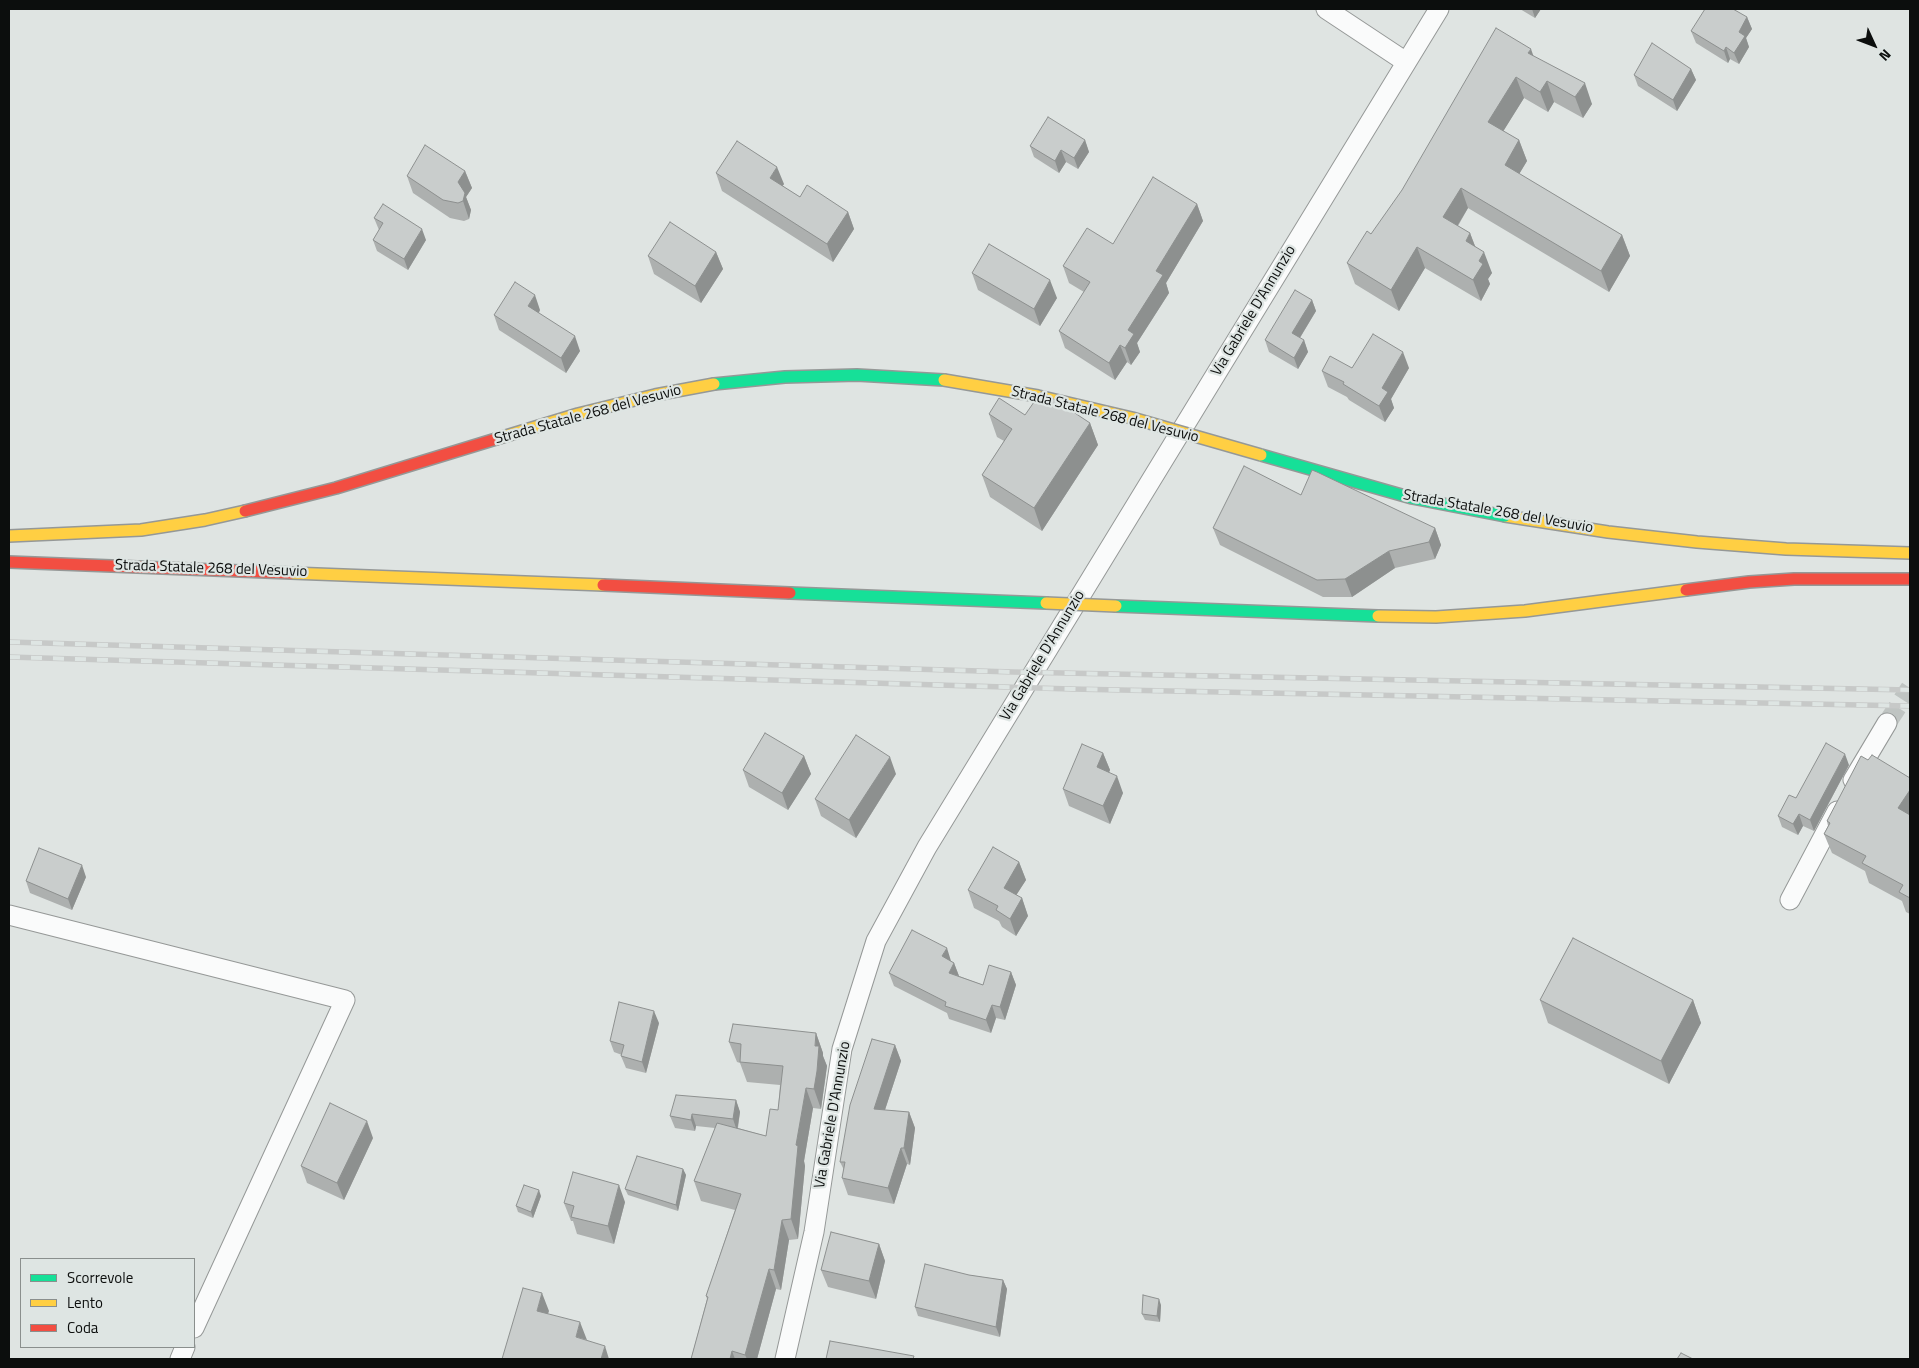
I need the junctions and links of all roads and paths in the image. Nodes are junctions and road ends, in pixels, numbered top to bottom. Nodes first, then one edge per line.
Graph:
1 (1326, 9) edge
2 (1439, 9) edge
3 (1406, 62) junction
4 (9, 536) edge
5 (1910, 553) edge
6 (9, 562) edge
7 (1910, 579) edge
8 (1887, 723) tunnel mouth
9 (1867, 755) junction
10 (1884, 764) edge
11 (1790, 900) dead end
12 (9, 914) edge
13 (195, 1326) edge
14 (785, 1359) edge

1 - 3 street
2 - 3 street, Via Gabriele D'Annunzio
3 - 14 street, Via Gabriele D'Annunzio
4 - 5 highway, Strada Statale 268 del Vesuvio, bridge
6 - 7 highway, Strada Statale 268 del Vesuvio, bridge
8 - 9 street
9 - 10 street
9 - 11 street
12 - 13 street

